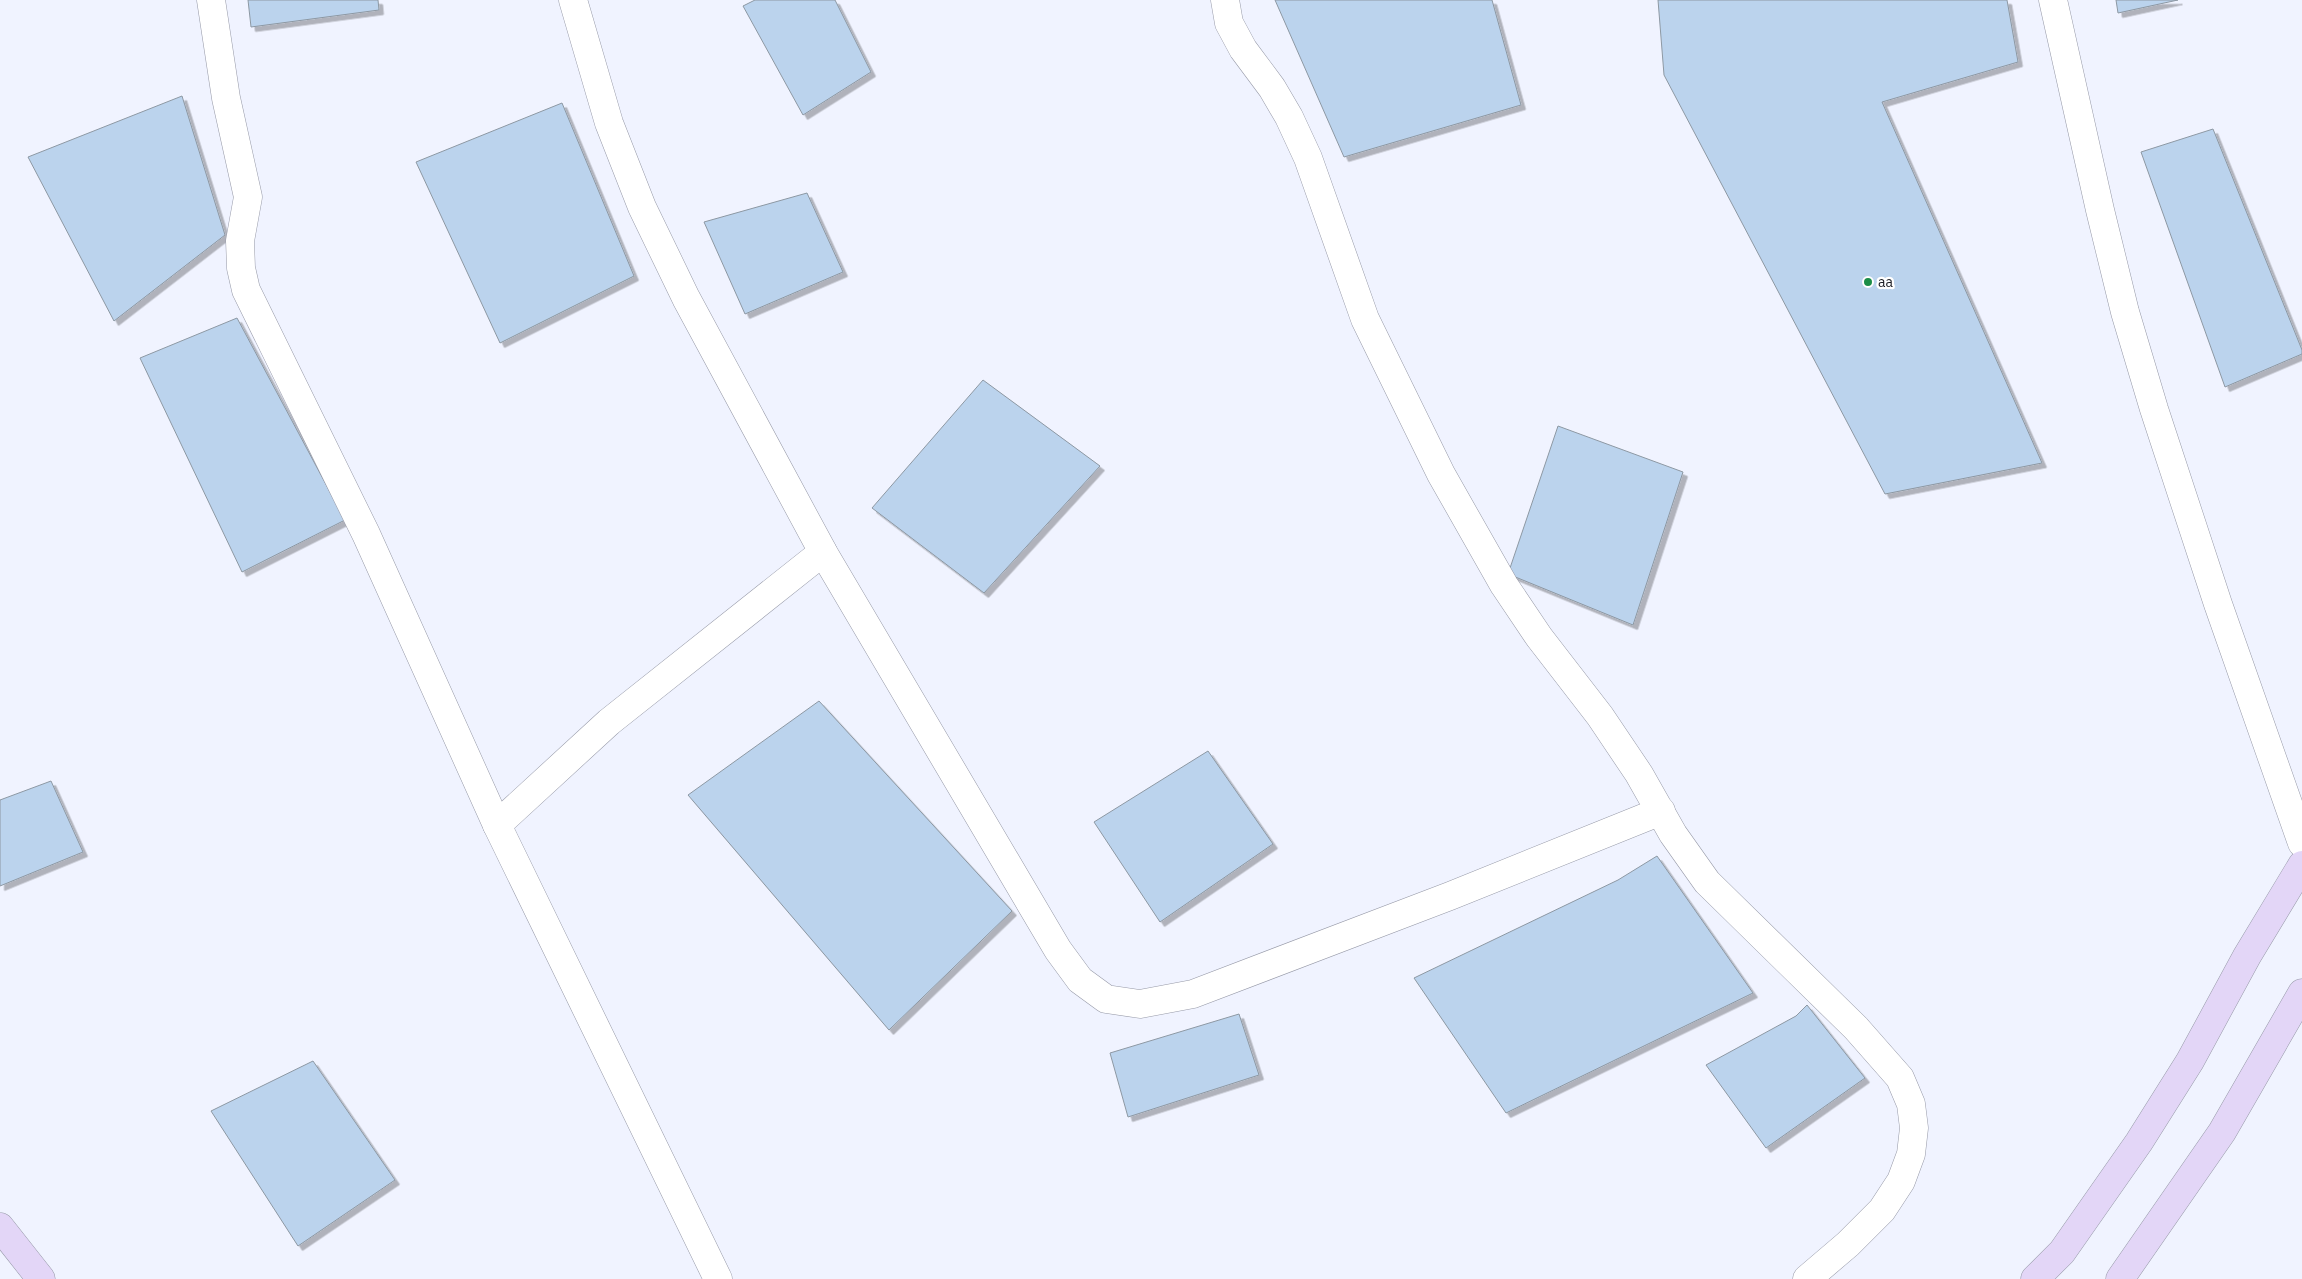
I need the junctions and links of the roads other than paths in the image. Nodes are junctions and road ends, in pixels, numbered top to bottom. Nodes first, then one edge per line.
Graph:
1 (211, 0) edge
2 (573, 0) edge
3 (1225, 0) edge
4 (2053, 0) edge
5 (823, 552) junction
6 (1661, 810) junction
7 (497, 825) junction
8 (2302, 843) edge
9 (2302, 865) edge
10 (2302, 993) edge
11 (0, 1227) edge
12 (41, 1279) edge
13 (718, 1279) edge
14 (1807, 1279) edge
15 (2035, 1279) edge
16 (2120, 1279) edge

1 - 7 street
2 - 5 street
3 - 6 street
4 - 8 street
5 - 6 street
5 - 7 street
6 - 14 street
7 - 13 street
9 - 15 main road
10 - 16 main road
11 - 12 main road

